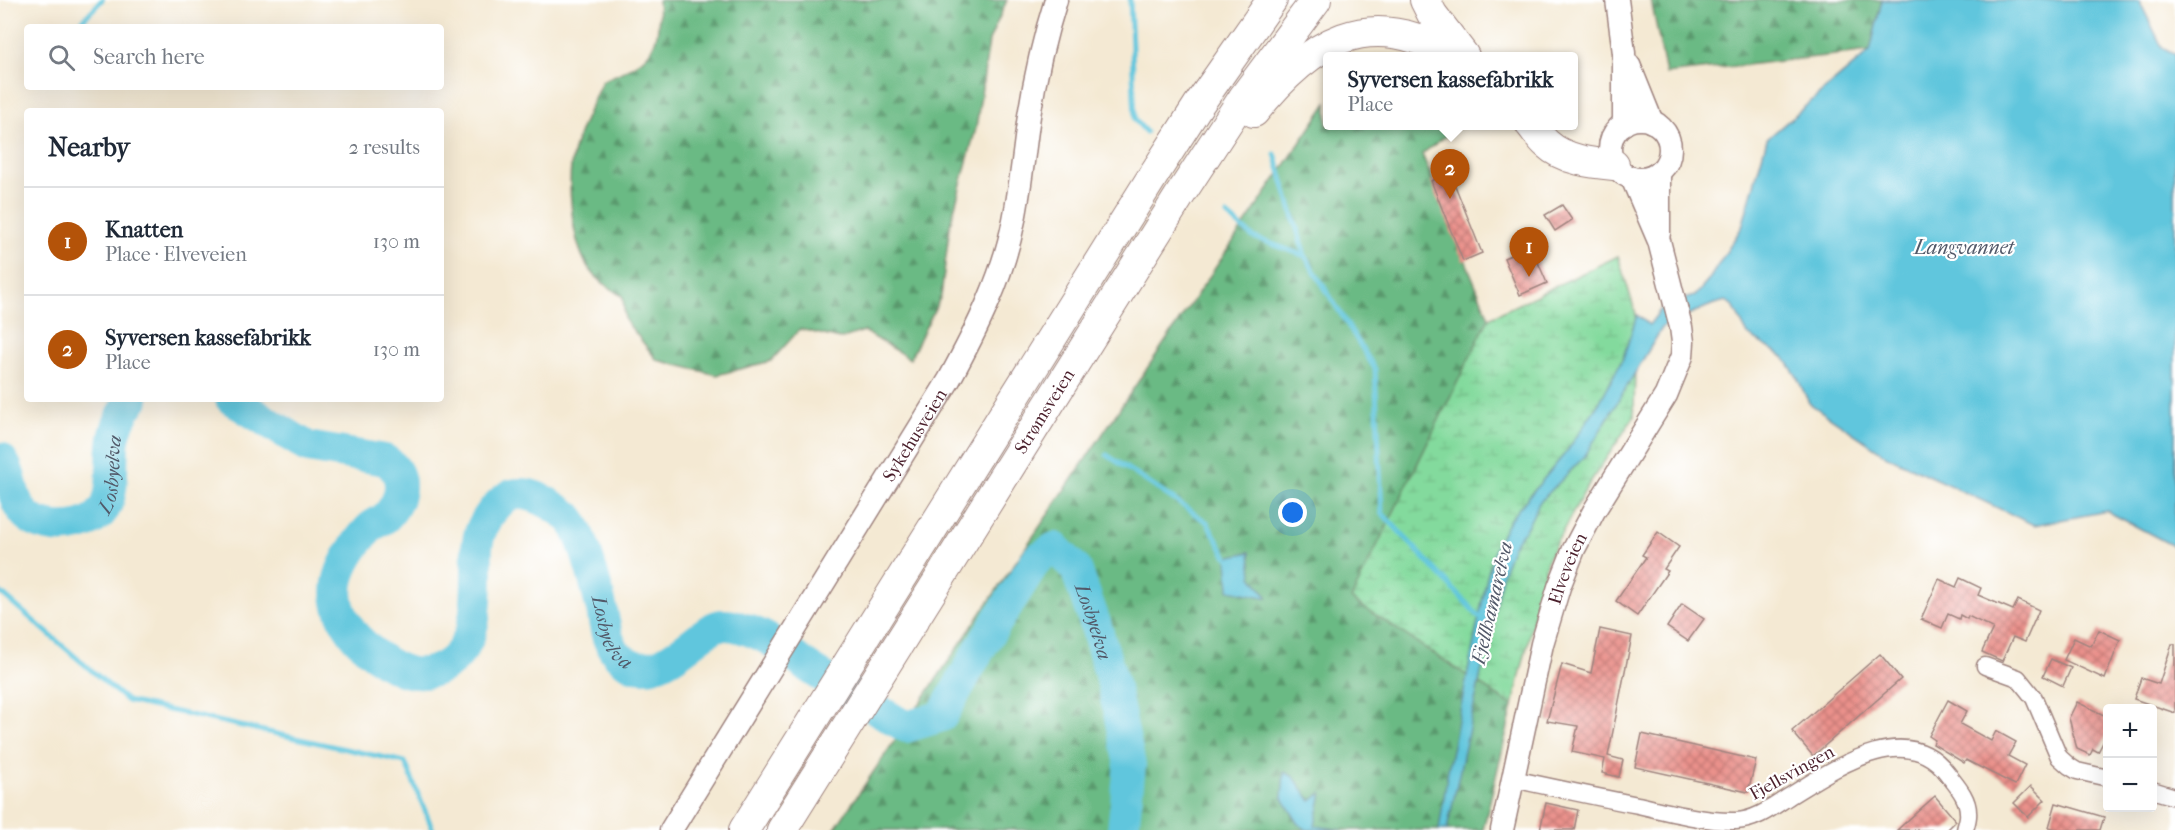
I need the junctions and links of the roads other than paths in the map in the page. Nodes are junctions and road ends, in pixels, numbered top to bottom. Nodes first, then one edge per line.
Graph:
1 (1056, 0) edge
2 (1248, 0) edge
3 (1272, 0) edge
4 (1316, 0) edge
5 (1425, 0) edge
6 (1617, 0) edge
7 (1445, 52) edge
8 (1460, 52) edge
9 (1624, 53) junction
10 (1652, 122) junction
11 (1543, 130) edge
12 (1620, 153) junction
13 (1659, 172) junction
14 (1659, 241) junction
15 (997, 489) junction
16 (911, 564) junction
17 (1985, 666) dead end
18 (2103, 777) edge
19 (1513, 778) junction
20 (2157, 792) edge
21 (2175, 797) edge
22 (671, 830) edge
23 (744, 830) edge
24 (782, 830) edge
25 (1502, 830) edge
26 (1965, 830) edge

1 - 22 main road, Sykehusveien
2 - 16 highway
3 - 16 highway, Strømsveien
4 - 15 highway, Strømsveien
5 - 8 highway
6 - 9 main road
7 - 15 highway
9 - 10 main road
9 - 12 main road
10 - 12 main road
10 - 13 main road
11 - 12 highway
12 - 13 main road
12 - 14 main road
13 - 14 main road
14 - 19 main road, Elveveien
15 - 24 highway, Strømsveien
16 - 23 highway, Strømsveien
17 - 18 street
19 - 25 main road, Elveveien
19 - 26 street, Fjellsvingen
20 - 21 street

